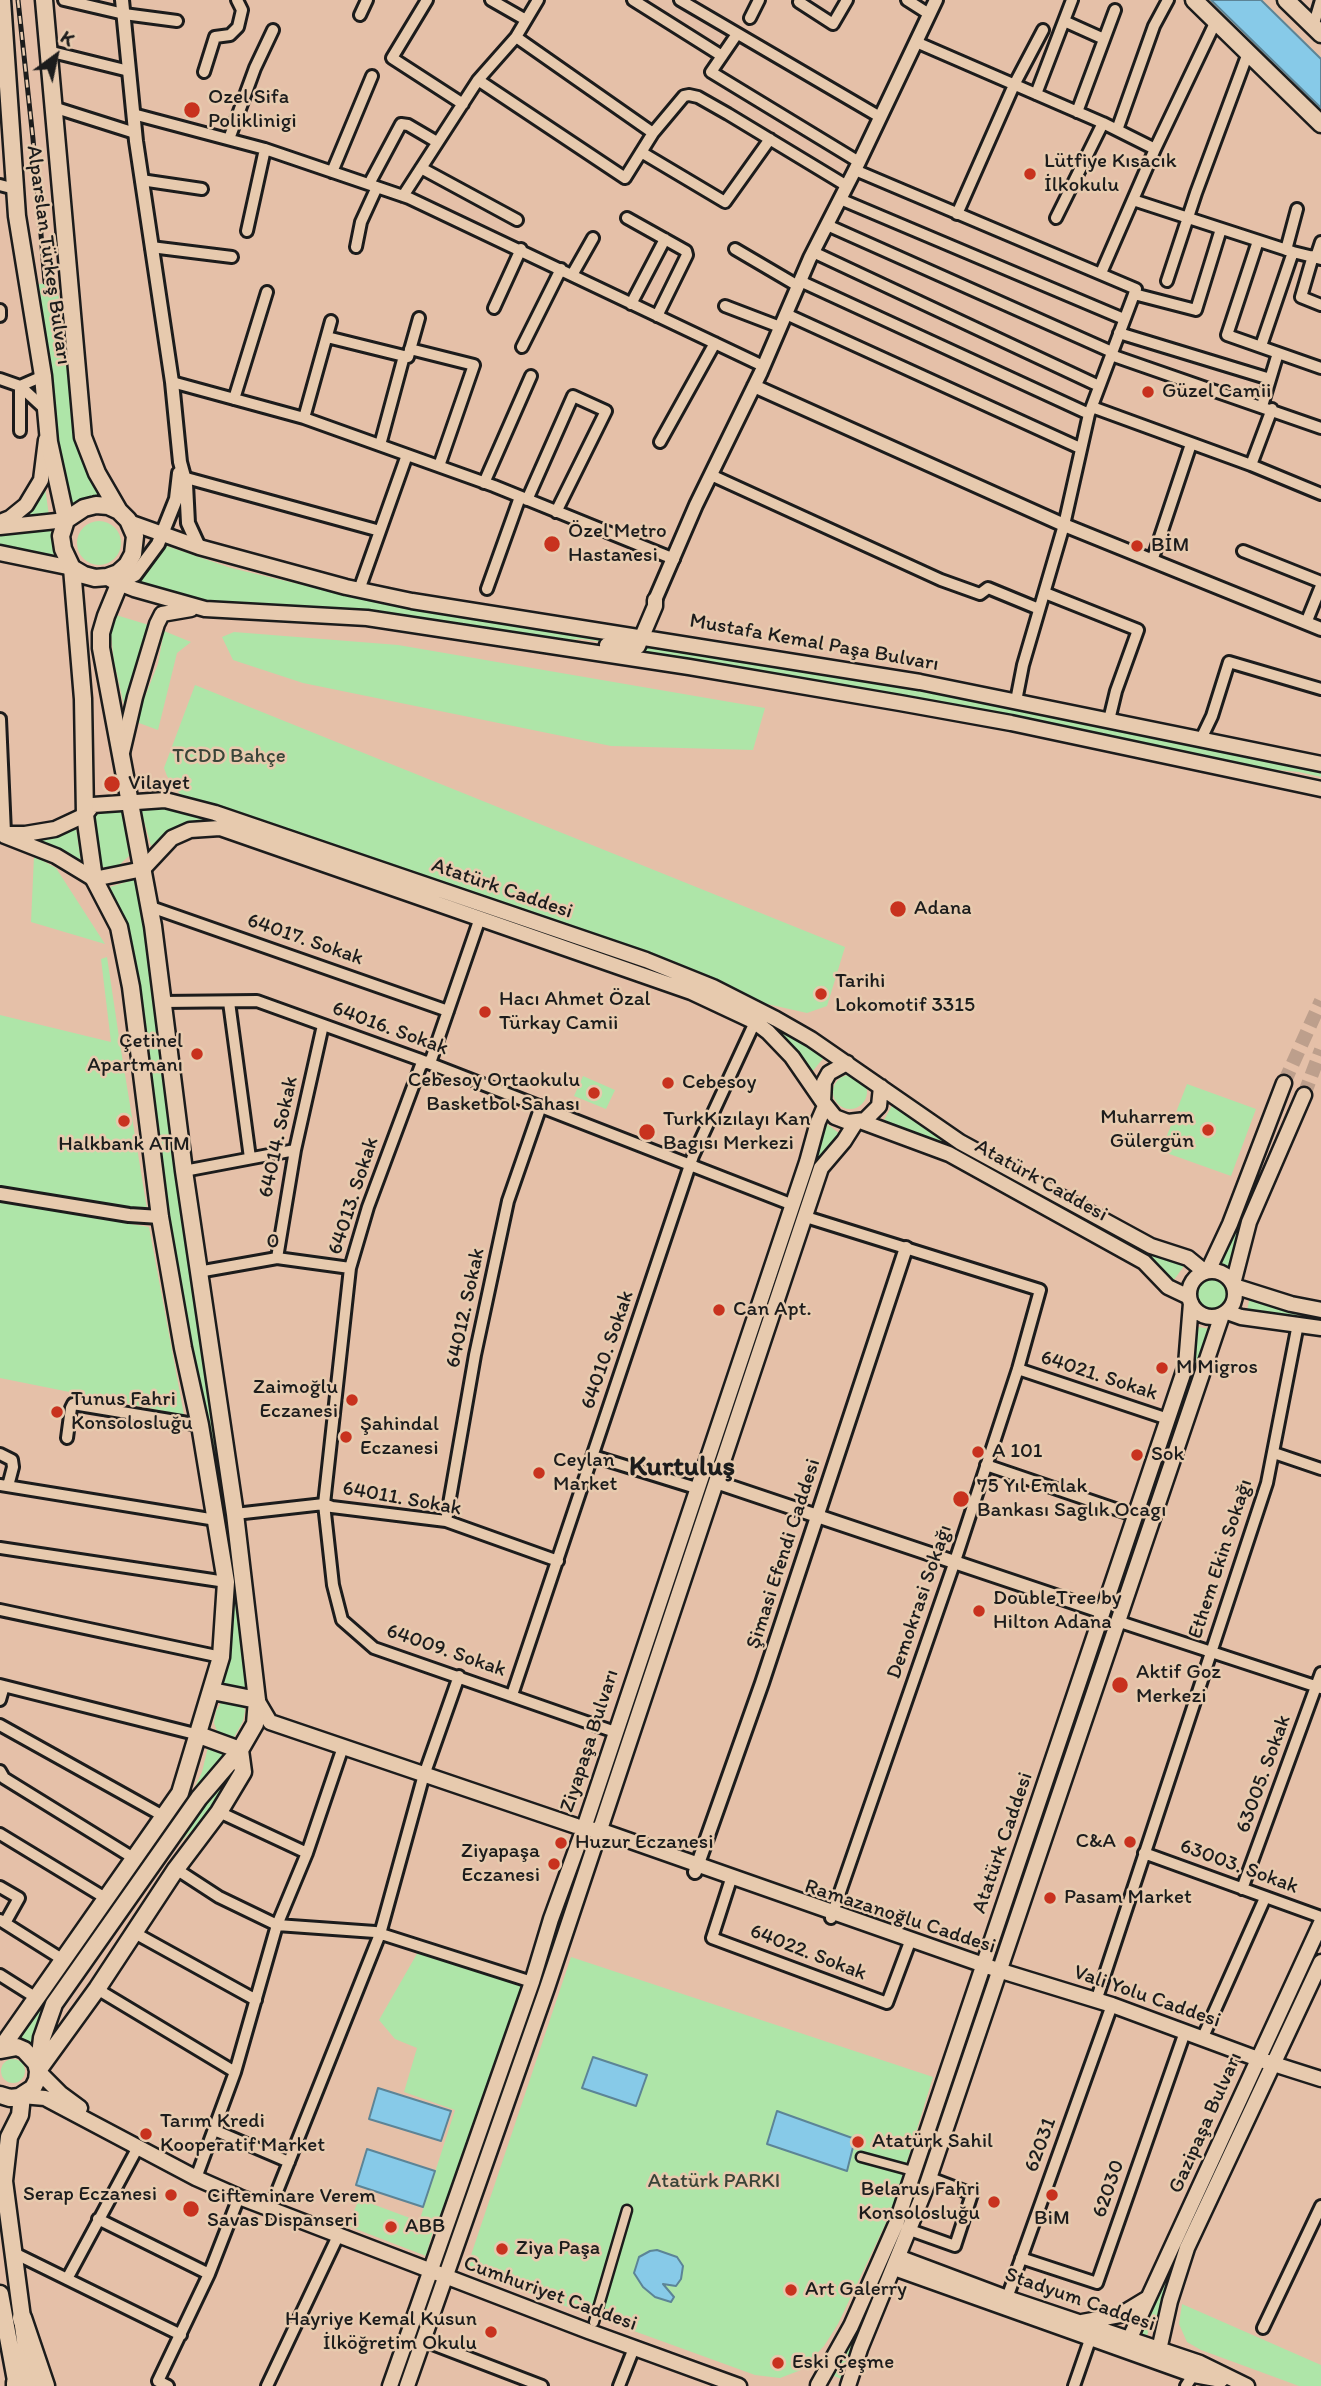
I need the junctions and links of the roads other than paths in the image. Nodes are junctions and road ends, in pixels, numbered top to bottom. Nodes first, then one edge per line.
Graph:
1 (2, 0) edge
2 (44, 0) edge
3 (64, 0) edge
4 (122, 0) edge
5 (237, 0) edge
6 (367, 0) edge
7 (427, 0) edge
8 (491, 0) edge
9 (538, 0) edge
10 (633, 0) edge
11 (680, 0) edge
12 (759, 0) edge
13 (848, 0) edge
14 (907, 0) edge
15 (936, 0) edge
16 (1072, 0) edge
17 (1168, 0) edge
18 (1195, 0) edge
19 (1286, 0) edge
20 (1321, 0) edge
21 (799, 2) dead end
22 (695, 4) edge
23 (1115, 10) dead end
24 (124, 14) junction
25 (929, 14) junction
26 (360, 15) dead end
27 (750, 18) dead end
28 (526, 20) junction
29 (177, 21) dead end
30 (1064, 21) junction
31 (1216, 22) junction
32 (2, 25) edge
33 (273, 30) dead end
34 (1043, 30) dead end
35 (1317, 31) edge
36 (737, 34) junction
37 (516, 37) junction
38 (1104, 39) junction
39 (915, 42) junction
40 (48, 51) junction
41 (1248, 53) junction
42 (722, 57) junction
43 (129, 71) junction
44 (204, 72) dead end
45 (372, 76) dead end
46 (478, 79) junction
47 (4, 85) edge
48 (1014, 85) junction
49 (1036, 94) junction
50 (463, 104) junction
51 (53, 107) junction
52 (1077, 112) junction
53 (133, 114) junction
54 (880, 117) junction
55 (1103, 123) junction
56 (1321, 124) edge
57 (1117, 130) junction
58 (135, 133) junction
59 (653, 133) junction
60 (229, 139) junction
61 (770, 139) junction
62 (437, 142) junction
63 (265, 149) junction
64 (1155, 149) junction
65 (641, 152) junction
66 (857, 166) junction
67 (421, 168) junction
68 (331, 172) junction
69 (141, 180) junction
70 (373, 186) junction
71 (847, 186) junction
72 (8, 187) edge
73 (202, 189) dead end
74 (403, 196) junction
75 (840, 199) junction
76 (1133, 200) junction
77 (1297, 209) dead end
78 (957, 214) junction
79 (627, 218) dead end
80 (1056, 218) dead end
81 (1188, 219) junction
82 (517, 220) dead end
83 (827, 225) junction
84 (1222, 229) junction
85 (247, 231) dead end
86 (593, 238) dead end
87 (665, 239) junction
88 (1258, 241) junction
89 (1321, 242) edge
90 (152, 247) junction
91 (356, 247) dead end
92 (521, 249) junction
93 (735, 249) dead end
94 (1290, 251) junction
95 (813, 252) junction
96 (232, 257) dead end
97 (1316, 257) edge
98 (561, 269) junction
99 (1101, 273) junction
100 (572, 275) junction
101 (1167, 281) dead end
102 (799, 284) junction
103 (267, 292) dead end
104 (1134, 294) junction
105 (631, 304) junction
106 (1321, 305) edge
107 (725, 306) dead end
108 (494, 308) dead end
109 (0, 310) edge
110 (786, 314) junction
111 (0, 316) edge
112 (657, 316) junction
113 (419, 318) dead end
114 (1124, 319) junction
115 (331, 321) dead end
116 (780, 327) junction
117 (1119, 333) junction
118 (327, 337) junction
119 (715, 344) junction
120 (1261, 346) junction
121 (522, 347) dead end
122 (407, 352) junction
123 (1278, 353) junction
124 (1111, 354) junction
125 (763, 366) junction
126 (1321, 368) edge
127 (43, 376) junction
128 (531, 376) dead end
129 (0, 379) edge
130 (1270, 379) junction
131 (172, 382) junction
132 (20, 386) junction
133 (754, 386) junction
134 (1099, 386) junction
135 (234, 399) junction
136 (1267, 407) junction
137 (47, 410) junction
138 (1090, 411) junction
139 (304, 418) junction
140 (1321, 428) edge
141 (20, 431) dead end
142 (47, 432) junction
143 (660, 442) dead end
144 (1191, 444) junction
145 (380, 445) junction
146 (1080, 448) junction
147 (407, 455) junction
148 (1251, 465) junction
149 (439, 467) junction
150 (181, 472) junction
151 (710, 475) junction
152 (484, 483) junction
153 (1321, 494) edge
154 (523, 498) junction
155 (556, 512) junction
156 (124, 517) junction
157 (66, 520) junction
158 (0, 522) edge
159 (1064, 525) junction
160 (0, 527) edge
161 (380, 531) junction
162 (162, 534) junction
163 (199, 547) junction
164 (1243, 551) dead end
165 (0, 553) edge
166 (674, 559) junction
167 (1152, 561) junction
168 (72, 568) junction
169 (112, 580) junction
170 (1321, 584) edge
171 (355, 589) junction
172 (486, 589) dead end
173 (1045, 593) junction
174 (655, 600) joint
175 (201, 608) junction
176 (1039, 609) junction
177 (648, 618) junction
178 (1306, 623) junction
179 (1321, 629) edge
180 (620, 633) junction
181 (638, 639) junction
182 (664, 640) junction
183 (558, 648) junction
184 (676, 666) junction
185 (1321, 690) edge
186 (1016, 701) junction
187 (0, 719) edge
188 (1109, 720) junction
189 (1201, 739) junction
190 (121, 759) junction
191 (1321, 764) edge
192 (1321, 789) edge
193 (129, 803) junction
194 (85, 815) junction
195 (2, 834) edge
196 (143, 869) junction
197 (94, 879) junction
198 (148, 906) junction
199 (480, 918) junction
200 (162, 1002) junction
201 (229, 1002) junction
202 (449, 1011) junction
203 (755, 1022) junction
204 (323, 1025) junction
205 (426, 1062) junction
206 (847, 1063) junction
207 (1284, 1083) tunnel mouth
208 (881, 1087) junction
209 (1304, 1095) tunnel mouth
210 (824, 1104) junction
211 (541, 1106) junction
212 (858, 1121) junction
213 (295, 1150) junction
214 (250, 1158) junction
215 (691, 1164) junction
216 (184, 1171) junction
217 (0, 1194) edge
218 (793, 1205) junction
219 (160, 1217) junction
220 (806, 1217) junction
221 (906, 1248) junction
222 (277, 1258) junction
223 (350, 1268) junction
224 (1206, 1271) junction
225 (198, 1272) junction
226 (1233, 1285) junction
227 (1190, 1300) junction
228 (1321, 1310) edge
229 (1224, 1313) junction
230 (1298, 1324) junction
231 (1321, 1328) edge
232 (1018, 1369) junction
233 (1168, 1419) junction
234 (200, 1425) junction
235 (67, 1438) dead end
236 (1274, 1452) junction
237 (0, 1454) edge
238 (593, 1456) junction
239 (986, 1465) junction
240 (1321, 1469) edge
241 (716, 1482) junction
242 (4, 1486) edge
243 (696, 1488) junction
244 (324, 1504) junction
245 (236, 1514) junction
246 (816, 1516) junction
247 (1136, 1516) junction
248 (216, 1520) junction
249 (446, 1521) junction
250 (0, 1548) edge
251 (558, 1561) junction
252 (955, 1561) junction
253 (226, 1582) junction
254 (0, 1610) edge
255 (1103, 1612) junction
256 (1117, 1621) junction
257 (1210, 1651) junction
258 (221, 1657) junction
259 (1321, 1672) edge
260 (459, 1676) junction
261 (2, 1686) edge
262 (1319, 1687) edge
263 (212, 1691) junction
264 (512, 1695) junction
265 (0, 1700) edge
266 (257, 1700) junction
267 (0, 1725) edge
268 (615, 1732) junction
269 (199, 1735) junction
270 (240, 1750) junction
271 (342, 1751) junction
272 (0, 1771) edge
273 (423, 1779) junction
274 (219, 1812) junction
275 (164, 1816) junction
276 (589, 1833) junction
277 (0, 1834) edge
278 (307, 1853) junction
279 (1144, 1853) junction
280 (135, 1859) junction
281 (696, 1868) junction
282 (176, 1869) junction
283 (731, 1880) junction
284 (0, 1887) edge
285 (1242, 1889) junction
286 (1265, 1898) junction
287 (107, 1899) junction
288 (832, 1915) junction
289 (1321, 1917) edge
290 (3, 1922) edge
291 (1321, 1923) edge
292 (277, 1925) junction
293 (133, 1932) junction
294 (380, 1934) junction
295 (910, 1942) junction
296 (65, 1961) junction
297 (1321, 1962) edge
298 (982, 1967) junction
299 (998, 1970) junction
300 (0, 1975) edge
301 (532, 1982) junction
302 (97, 1989) junction
303 (38, 1999) junction
304 (256, 2000) junction
305 (1096, 2001) junction
306 (1112, 2005) junction
307 (62, 2028) dead end
308 (1185, 2032) junction
309 (1203, 2038) junction
310 (0, 2050) edge
311 (1258, 2059) junction
312 (1274, 2064) junction
313 (38, 2071) junction
314 (235, 2072) junction
315 (1321, 2079) edge
316 (0, 2095) edge
317 (22, 2096) junction
318 (214, 2130) junction
319 (118, 2136) junction
320 (138, 2147) junction
321 (861, 2157) dead end
322 (289, 2162) junction
323 (909, 2170) dead end
324 (196, 2178) junction
325 (930, 2178) junction
326 (239, 2197) junction
327 (1321, 2206) edge
328 (270, 2208) junction
329 (626, 2210) dead end
330 (98, 2219) junction
331 (909, 2230) junction
332 (338, 2236) junction
333 (12, 2252) junction
334 (1021, 2258) junction
335 (896, 2262) junction
336 (430, 2272) junction
337 (209, 2274) junction
338 (446, 2278) junction
339 (67, 2279) junction
340 (0, 2294) edge
341 (1007, 2298) junction
342 (1149, 2298) junction
343 (22, 2318) junction
344 (1167, 2318) junction
345 (594, 2322) dead end
346 (1077, 2322) junction
347 (1263, 2328) dead end
348 (1093, 2333) junction
349 (181, 2335) junction
350 (422, 2340) junction
351 (1129, 2340) junction
352 (634, 2348) junction
353 (1159, 2350) junction
354 (1193, 2375) edge
355 (22, 2383) edge
356 (1242, 2384) edge
357 (45, 2386) edge
358 (168, 2386) edge
359 (267, 2386) edge
360 (390, 2386) edge
361 (407, 2386) edge
362 (542, 2386) edge
363 (619, 2386) edge
364 (736, 2386) edge
365 (817, 2386) edge
366 (833, 2386) edge
367 (848, 2386) edge
368 (1074, 2386) edge

1 - 32 main road, Alparslan Türkeş Bulvarı
2 - 40 main road, Alparslan Türkeş Bulvarı
3 - 24 street
4 - 24 street
5 - 44 street
6 - 26 street
7 - 50 street
8 - 28 street
9 - 28 street
10 - 42 street
11 - 22 street
12 - 27 street
13 - 21 street
14 - 25 street
15 - 25 street
16 - 30 street
17 - 57 street
18 - 31 main road
19 - 35 main road
20 - 35 street
22 - 36 street
23 - 38 street
24 - 29 street
24 - 43 street
25 - 39 street
28 - 37 street
30 - 38 street
30 - 49 street
31 - 41 main road
31 - 64 street
32 - 47 main road, Alparslan Türkeş Bulvarı
33 - 60 street
34 - 48 street
36 - 42 street
36 - 54 street
37 - 46 street
37 - 59 street
38 - 52 street
39 - 48 street
39 - 54 street
40 - 43 street
40 - 51 main road, Alparslan Türkeş Bulvarı
41 - 56 main road
41 - 81 street
42 - 66 street
43 - 53 street
45 - 68 street
46 - 50 street
46 - 65 street
47 - 72 main road, Alparslan Türkeş Bulvarı
48 - 49 street
48 - 78 street
49 - 52 street
50 - 62 street
51 - 58 street
51 - 156 main road, Alparslan Türkeş Bulvarı
52 - 55 street
53 - 58 street
53 - 60 street
54 - 66 street
55 - 57 street
55 - 80 street
57 - 64 street
58 - 69 street
59 - 61 street
59 - 65 street
60 - 63 street
61 - 65 street
61 - 71 street
62 - 67 street
62 - 70 street
63 - 68 street
63 - 85 street
64 - 76 street
66 - 71 street
66 - 78 street
67 - 74 street
67 - 82 street
68 - 70 street
69 - 73 street
69 - 90 street
70 - 74 street
70 - 91 street
71 - 75 street
72 - 127 main road, Alparslan Türkeş Bulvarı
74 - 92 street
75 - 83 street
75 - 114 street
76 - 81 street
76 - 99 street
77 - 94 street
78 - 99 street
79 - 87 street
81 - 84 street
81 - 101 street
83 - 95 street
83 - 124 street
84 - 88 street
84 - 104 street
86 - 100 street
87 - 105 street
87 - 112 street
88 - 94 street
88 - 120 street
89 - 97 street
90 - 96 street
90 - 131 street
92 - 98 street
92 - 108 street
93 - 102 street
94 - 97 street
94 - 120 street
95 - 102 street
95 - 134 street
97 - 106 street
98 - 100 street
98 - 121 street
99 - 104 street
100 - 105 street
102 - 110 street
102 - 138 street
103 - 135 street
104 - 114 street
105 - 112 street
107 - 116 street
109 - 111 street
110 - 116 street
110 - 146 street
112 - 119 street
113 - 122 street
114 - 117 street
115 - 118 street
116 - 125 street
117 - 124 street
117 - 130 street
118 - 122 street
118 - 139 street
119 - 125 street
119 - 143 street
120 - 123 street
122 - 145 street
122 - 149 street
123 - 126 street
123 - 130 street
124 - 134 street
124 - 136 street
125 - 133 street
127 - 132 street
127 - 137 main road, Alparslan Türkeş Bulvarı
128 - 152 street
129 - 132 street
130 - 136 street
131 - 135 street
131 - 150 street
132 - 137 street
132 - 141 street
133 - 151 street
133 - 159 street
134 - 138 street
135 - 139 street
136 - 140 street
136 - 148 street
137 - 142 main road, Alparslan Türkeş Bulvarı
138 - 144 street
138 - 146 street
139 - 145 street
142 - 157 main road, Alparslan Türkeş Bulvarı
142 - 158 main road
144 - 148 street
144 - 167 street
145 - 147 street
146 - 159 street
147 - 149 street
147 - 161 street
148 - 153 street
149 - 152 street
150 - 161 street
150 - 162 street
150 - 163 street
151 - 166 street
151 - 176 street
152 - 154 street
154 - 155 street
154 - 155 street
154 - 172 street
155 - 166 street
156 - 157 main road
156 - 162 main road, Mustafa Kemal Paşa Bulvarı
156 - 169 main road
157 - 160 main road
157 - 168 main road
159 - 167 street
159 - 173 street
161 - 171 street
162 - 163 main road, Mustafa Kemal Paşa Bulvarı
162 - 169 street
163 - 171 main road, Mustafa Kemal Paşa Bulvarı
164 - 170 street
165 - 168 main road
166 - 174 street
167 - 178 street
168 - 169 main road
168 - 194 main road
169 - 175 main road
169 - 190 main road
170 - 178 street
171 - 180 main road, Mustafa Kemal Paşa Bulvarı
173 - 176 street
173 - 188 street
174 - 177 main road
175 - 183 main road, Mustafa Kemal Paşa Bulvarı
175 - 190 main road
176 - 186 street
177 - 180 main road
177 - 181 main road
177 - 182 main road
178 - 179 street
180 - 181 main road, Mustafa Kemal Paşa Bulvarı
181 - 182 main road, Mustafa Kemal Paşa Bulvarı
181 - 183 main road
181 - 184 main road
182 - 186 main road, Mustafa Kemal Paşa Bulvarı
183 - 184 main road, Mustafa Kemal Paşa Bulvarı
184 - 192 main road, Mustafa Kemal Paşa Bulvarı
185 - 189 street
186 - 188 main road, Mustafa Kemal Paşa Bulvarı
187 - 195 street
188 - 189 main road, Mustafa Kemal Paşa Bulvarı
189 - 191 main road, Mustafa Kemal Paşa Bulvarı
190 - 193 main road
193 - 194 main road, Atatürk Caddesi
193 - 196 main road
193 - 206 main road, Atatürk Caddesi
194 - 195 main road, Atatürk Caddesi
194 - 197 main road
195 - 197 main road
196 - 197 main road
196 - 198 main road
196 - 199 main road, Atatürk Caddesi
197 - 219 main road
198 - 200 main road
198 - 202 street, 64017. Sokak
199 - 202 street, 64013. Sokak
199 - 203 main road, Atatürk Caddesi
200 - 201 street, 64016. Sokak
200 - 216 main road
201 - 204 street, 64016. Sokak
201 - 214 street
202 - 205 street, 64013. Sokak
203 - 210 main road, Atatürk Caddesi
203 - 215 street, 64010. Sokak
204 - 205 street, 64016. Sokak
204 - 213 street, 64014. Sokak
205 - 211 street, 64016. Sokak
205 - 223 street, 64013. Sokak
206 - 208 main road
206 - 210 main road
207 - 224 main road
208 - 212 main road
208 - 224 main road, Atatürk Caddesi
209 - 226 main road
210 - 212 main road
210 - 218 main road, Ziyapaşa Bulvarı
211 - 215 street, 64016. Sokak
211 - 249 street, 64012. Sokak
212 - 220 main road, Ziyapaşa Bulvarı
212 - 227 main road, Atatürk Caddesi
213 - 214 street
213 - 222 street, 64014. Sokak
214 - 216 street
215 - 218 street, 64016. Sokak
215 - 238 street, 64010. Sokak
216 - 225 main road
217 - 219 street
218 - 243 main road, Ziyapaşa Bulvarı
219 - 234 main road
220 - 221 street, Demokrasi Sokağı
220 - 241 main road, Ziyapaşa Bulvarı
221 - 232 street, Demokrasi Sokağı
221 - 246 street, Şimasi Efendi Caddesi
222 - 223 street, 0
222 - 225 street, 0
223 - 244 street, 64013. Sokak
224 - 226 main road
224 - 227 main road
225 - 245 main road
226 - 228 main road
226 - 229 main road
227 - 229 main road
227 - 233 main road, Atatürk Caddesi
229 - 230 main road
229 - 256 main road, Atatürk Caddesi
230 - 231 main road
230 - 236 street, Ethem Ekin Sokağı
232 - 233 street, 64021. Sokak
232 - 239 street, Demokrasi Sokağı
233 - 247 main road, Atatürk Caddesi
234 - 235 street
234 - 248 main road
236 - 240 street
236 - 257 street, Ethem Ekin Sokağı
237 - 242 street
238 - 243 street
238 - 251 street, 64010. Sokak
239 - 247 street
239 - 252 street, Demokrasi Sokağı
241 - 246 street
241 - 276 main road, Ziyapaşa Bulvarı
242 - 248 street
243 - 268 main road, Ziyapaşa Bulvarı
244 - 245 street, 64011. Sokak
244 - 249 street, 64011. Sokak
244 - 260 street, 64009. Sokak
245 - 266 main road
246 - 252 street
246 - 281 street, Şimasi Efendi Caddesi
247 - 255 main road, Atatürk Caddesi
248 - 253 main road
249 - 251 street, 64011. Sokak
250 - 253 street
251 - 264 street, 64010. Sokak
252 - 255 street
252 - 288 street, Demokrasi Sokağı
253 - 258 main road
254 - 258 street
255 - 298 main road, Atatürk Caddesi
256 - 257 street
256 - 299 main road, Atatürk Caddesi
257 - 262 street
257 - 279 street, Ethem Ekin Sokağı
258 - 263 main road
259 - 262 street, 63005. Sokak
260 - 264 street, 64009. Sokak
260 - 273 street
261 - 265 street
261 - 269 street
262 - 285 street, 63005. Sokak
263 - 266 main road
263 - 269 main road
264 - 268 street, 64009. Sokak
266 - 270 main road
266 - 271 main road, Ramazanoğlu Caddesi
267 - 275 street
268 - 276 main road, Ziyapaşa Bulvarı
269 - 270 main road
269 - 275 main road
270 - 271 main road, Ramazanoğlu Caddesi
270 - 274 main road
270 - 313 main road
271 - 273 main road, Ramazanoğlu Caddesi
271 - 278 street
272 - 280 street
273 - 276 main road, Ramazanoğlu Caddesi
273 - 294 street
274 - 278 street
274 - 282 main road
274 - 307 main road
275 - 280 main road
276 - 281 main road, Ramazanoğlu Caddesi
276 - 301 main road, Ziyapaşa Bulvarı
276 - 338 main road, Ziyapaşa Bulvarı
277 - 287 street
278 - 292 street
279 - 285 street, 63003. Sokak
279 - 305 street, Ethem Ekin Sokağı
280 - 287 main road
281 - 283 main road, Ramazanoğlu Caddesi
282 - 292 street
282 - 293 main road
283 - 288 main road, Ramazanoğlu Caddesi
283 - 295 street, 64022. Sokak
284 - 290 street
285 - 286 street, 63003. Sokak
286 - 289 street, 63003. Sokak
286 - 309 street
287 - 296 main road
288 - 295 main road, Ramazanoğlu Caddesi
290 - 296 street
291 - 311 main road, Gazipaşa Bulvarı
292 - 294 street
292 - 304 street
293 - 302 main road
293 - 304 street
294 - 301 street
294 - 322 street
295 - 298 main road, Ramazanoğlu Caddesi
296 - 303 main road
297 - 312 main road, Gazipaşa Bulvarı
298 - 299 main road, Ramazanoğlu Caddesi
298 - 365 main road, Atatürk Caddesi
299 - 305 main road, Vali Yolu Caddesi
299 - 325 main road, Atatürk Caddesi
300 - 303 street
301 - 336 main road, Ziyapaşa Bulvarı
302 - 313 main road
302 - 314 street
303 - 310 main road
304 - 314 street
305 - 306 main road, Vali Yolu Caddesi
306 - 308 main road, Vali Yolu Caddesi
306 - 334 street, 62031
308 - 309 main road, Vali Yolu Caddesi
308 - 334 street, 62030
309 - 311 main road, Vali Yolu Caddesi
310 - 313 main road
311 - 312 main road, Vali Yolu Caddesi
311 - 342 main road, Gazipaşa Bulvarı
312 - 315 main road, Vali Yolu Caddesi
312 - 344 main road, Gazipaşa Bulvarı
313 - 317 main road
313 - 319 main road, Cumhuriyet Caddesi
314 - 318 street
316 - 317 main road
317 - 319 main road, Cumhuriyet Caddesi
317 - 333 main road
318 - 322 street
318 - 324 street
319 - 320 main road, Cumhuriyet Caddesi
320 - 324 main road, Cumhuriyet Caddesi
320 - 330 street
321 - 323 street
322 - 328 street
324 - 326 main road, Cumhuriyet Caddesi
325 - 331 main road, Atatürk Caddesi
325 - 331 street
326 - 328 main road, Cumhuriyet Caddesi
326 - 337 street
327 - 347 street
328 - 332 main road, Cumhuriyet Caddesi
329 - 345 street
330 - 337 street
330 - 339 street
331 - 335 main road, Atatürk Caddesi
332 - 336 main road, Cumhuriyet Caddesi
332 - 359 street
333 - 339 street
333 - 343 main road
334 - 341 street, 62031
335 - 341 main road, Stadyum Caddesi
335 - 348 main road
335 - 367 main road, Atatürk Caddesi
336 - 338 main road, Cumhuriyet Caddesi
336 - 360 main road, Ziyapaşa Bulvarı
337 - 349 street
338 - 350 main road, Ziyapaşa Bulvarı
338 - 352 main road, Cumhuriyet Caddesi
339 - 349 street
340 - 355 main road
341 - 346 main road, Stadyum Caddesi
342 - 346 main road
342 - 351 main road, Gazipaşa Bulvarı
343 - 355 main road
343 - 357 highway
344 - 353 main road, Gazipaşa Bulvarı
344 - 354 main road
346 - 348 main road, Stadyum Caddesi
348 - 351 main road, Stadyum Caddesi
348 - 354 main road
348 - 368 street
349 - 358 street
350 - 361 main road, Ziyapaşa Bulvarı
350 - 362 street
351 - 353 main road, Stadyum Caddesi
352 - 363 street
352 - 364 main road, Cumhuriyet Caddesi
353 - 354 main road, Stadyum Caddesi
354 - 356 main road, Stadyum Caddesi
365 - 366 main road

